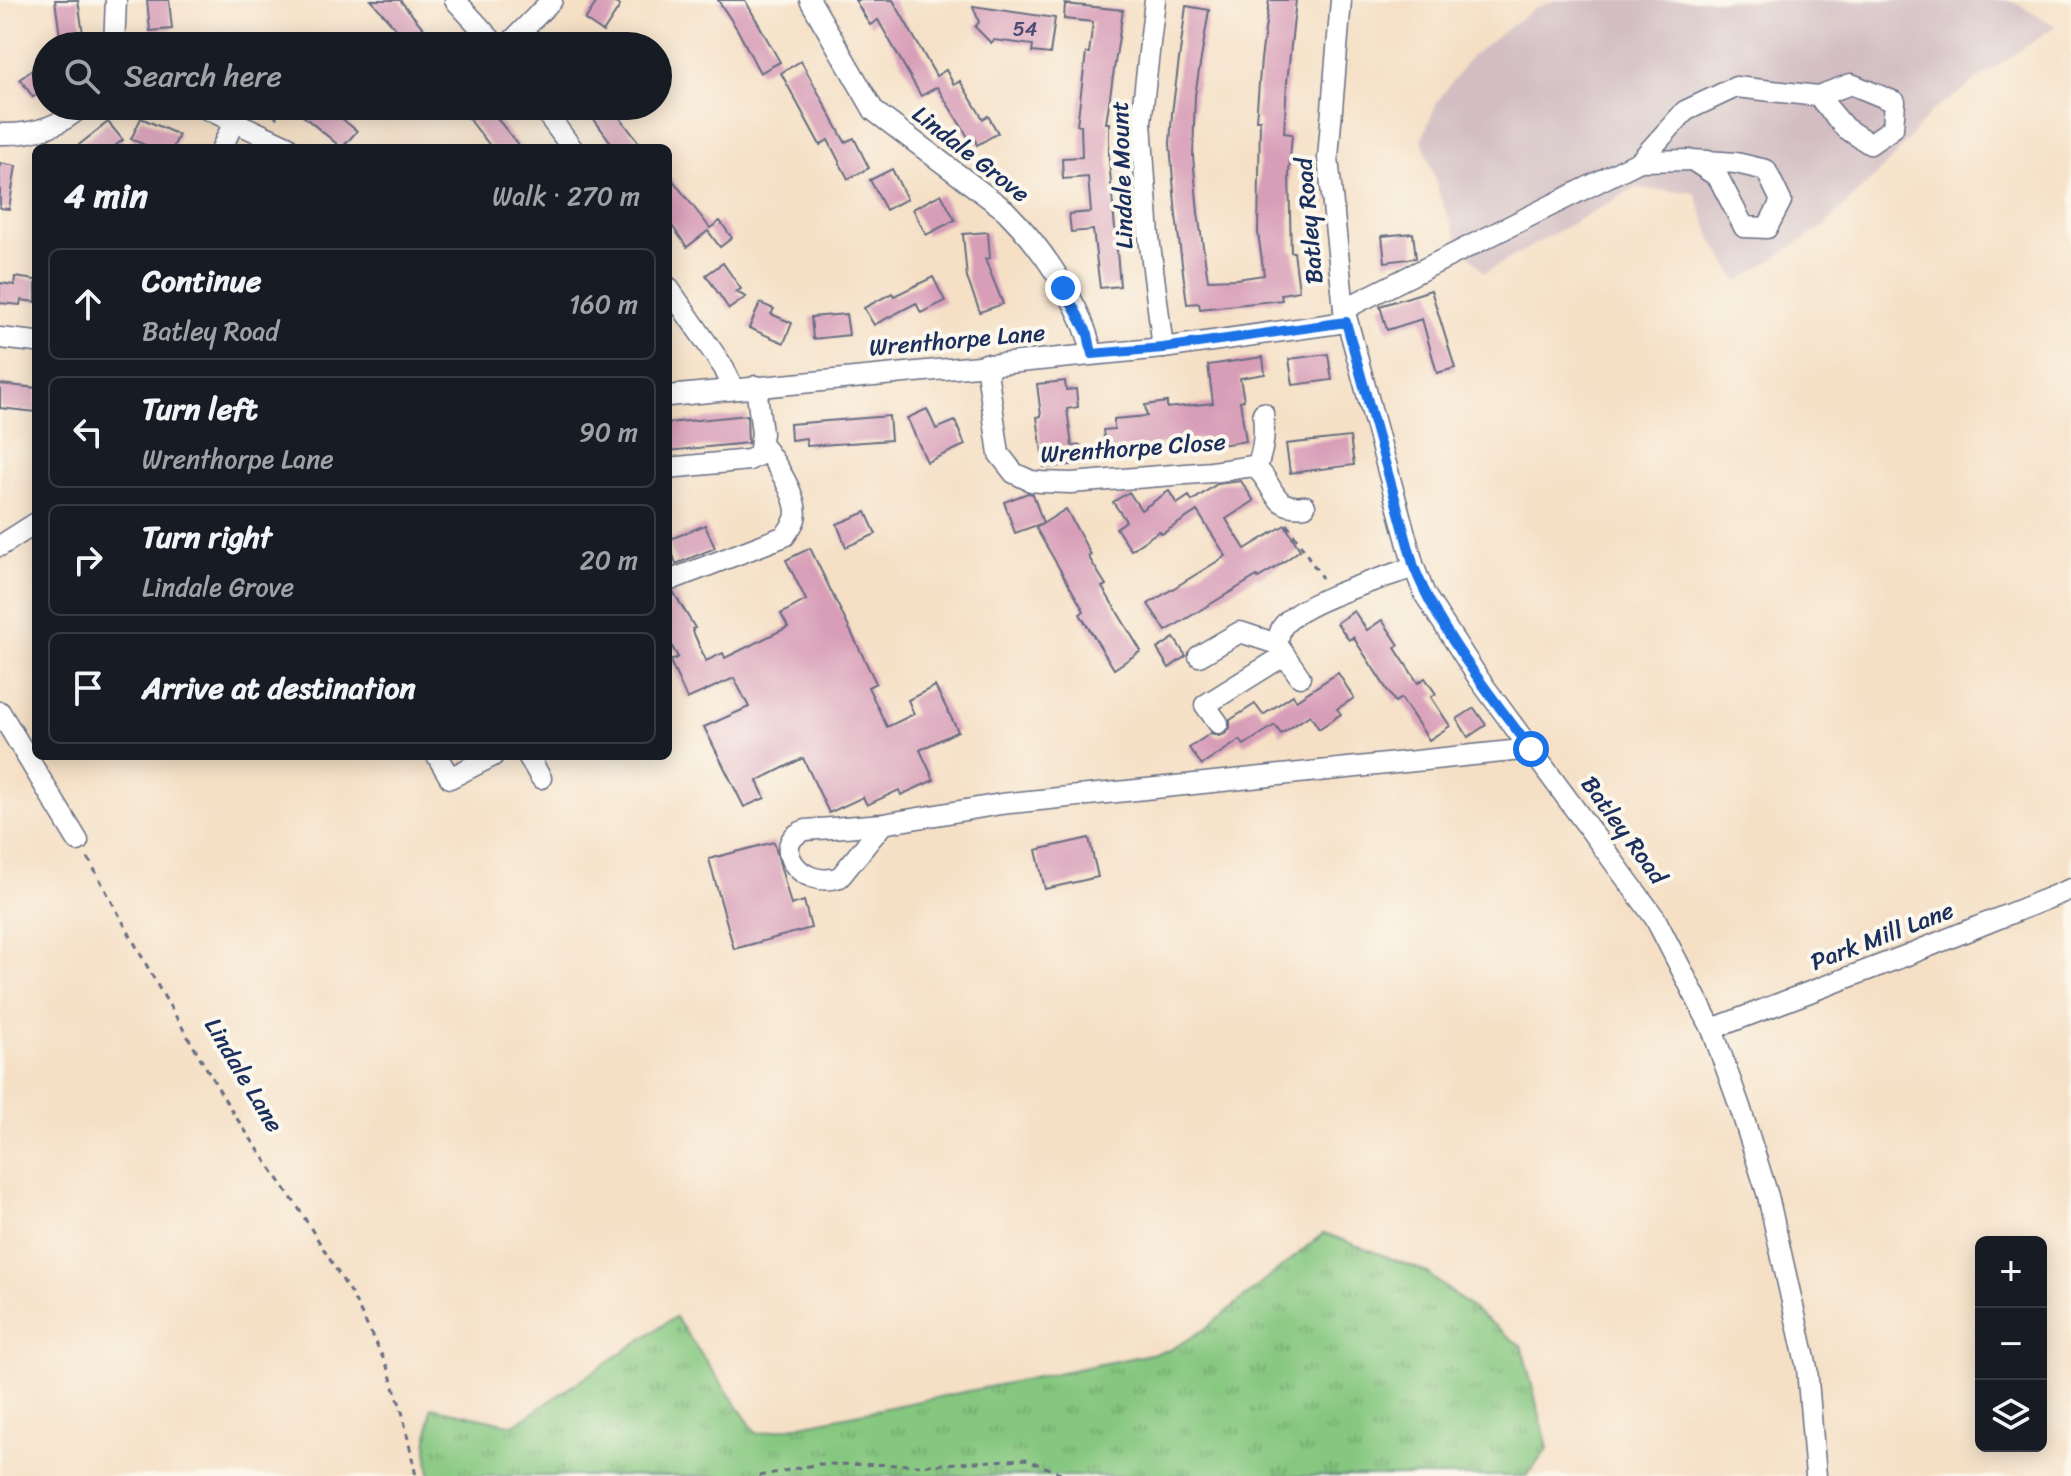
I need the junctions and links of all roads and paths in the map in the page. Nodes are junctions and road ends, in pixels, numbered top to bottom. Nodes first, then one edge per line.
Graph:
1 (116, 0) edge
2 (455, 0) edge
3 (552, 0) edge
4 (810, 0) edge
5 (1155, 0) edge
6 (1341, 0) edge
7 (115, 32) edge
8 (484, 32) edge
9 (521, 32) edge
10 (1818, 96) dead end
11 (62, 120) edge
12 (235, 120) edge
13 (249, 120) edge
14 (551, 120) edge
15 (0, 134) edge
16 (289, 142) edge
17 (224, 144) edge
18 (569, 144) edge
19 (1692, 160) dead end
20 (1640, 161) junction
21 (672, 293) edge
22 (1345, 315) junction
23 (0, 338) edge
24 (32, 342) edge
25 (1163, 348) junction
26 (1092, 354) junction
27 (986, 364) junction
28 (756, 386) junction
29 (733, 388) junction
30 (672, 396) edge
31 (1263, 413) dead end
32 (761, 444) junction
33 (672, 468) edge
34 (1256, 468) junction
35 (1305, 506) dead end
36 (1286, 522) dead end
37 (32, 526) edge
38 (0, 546) edge
39 (1414, 567) junction
40 (672, 579) edge
41 (1333, 595) junction
42 (1278, 654) junction
43 (1199, 656) dead end
44 (1300, 677) dead end
45 (0, 712) edge
46 (1218, 723) dead end
47 (28, 740) edge
48 (1531, 749) junction
49 (38, 760) edge
50 (439, 760) edge
51 (485, 760) edge
52 (530, 760) edge
53 (541, 778) dead end
54 (883, 824) dead end
55 (78, 841) joint
56 (2071, 889) edge
57 (1712, 1029) junction
58 (416, 1476) edge
59 (759, 1476) edge
60 (1068, 1476) edge
61 (1816, 1476) edge

1 - 7 street
2 - 8 street
3 - 9 street
4 - 26 street, Lindale Grove
5 - 25 street, Lindale Mount
6 - 22 street, Batley Road
10 - 20 street
11 - 15 street
12 - 17 street
13 - 16 street
14 - 18 street
19 - 20 street
20 - 22 street, Wrenthorpe Lane
21 - 29 street
22 - 25 street, Wrenthorpe Lane
22 - 39 street, Batley Road
23 - 24 street
25 - 26 street, Wrenthorpe Lane
26 - 27 street, Wrenthorpe Lane
27 - 28 street, Wrenthorpe Lane
27 - 34 street, Wrenthorpe Close
28 - 29 street, Wrenthorpe Lane
28 - 32 street
29 - 30 street, Wrenthorpe Lane
31 - 34 street
32 - 33 street
32 - 40 street
34 - 35 street, Wrenthorpe Close
36 - 41 path
37 - 38 street
39 - 41 street
39 - 48 street, Batley Road
41 - 42 street
42 - 43 street
42 - 44 street
42 - 46 street
45 - 47 street
48 - 54 street
48 - 57 street, Batley Road
49 - 55 street
50 - 51 street
52 - 53 street
55 - 58 path, Lindale Lane
56 - 57 street, Park Mill Lane
57 - 61 street, Batley Road
59 - 60 path

